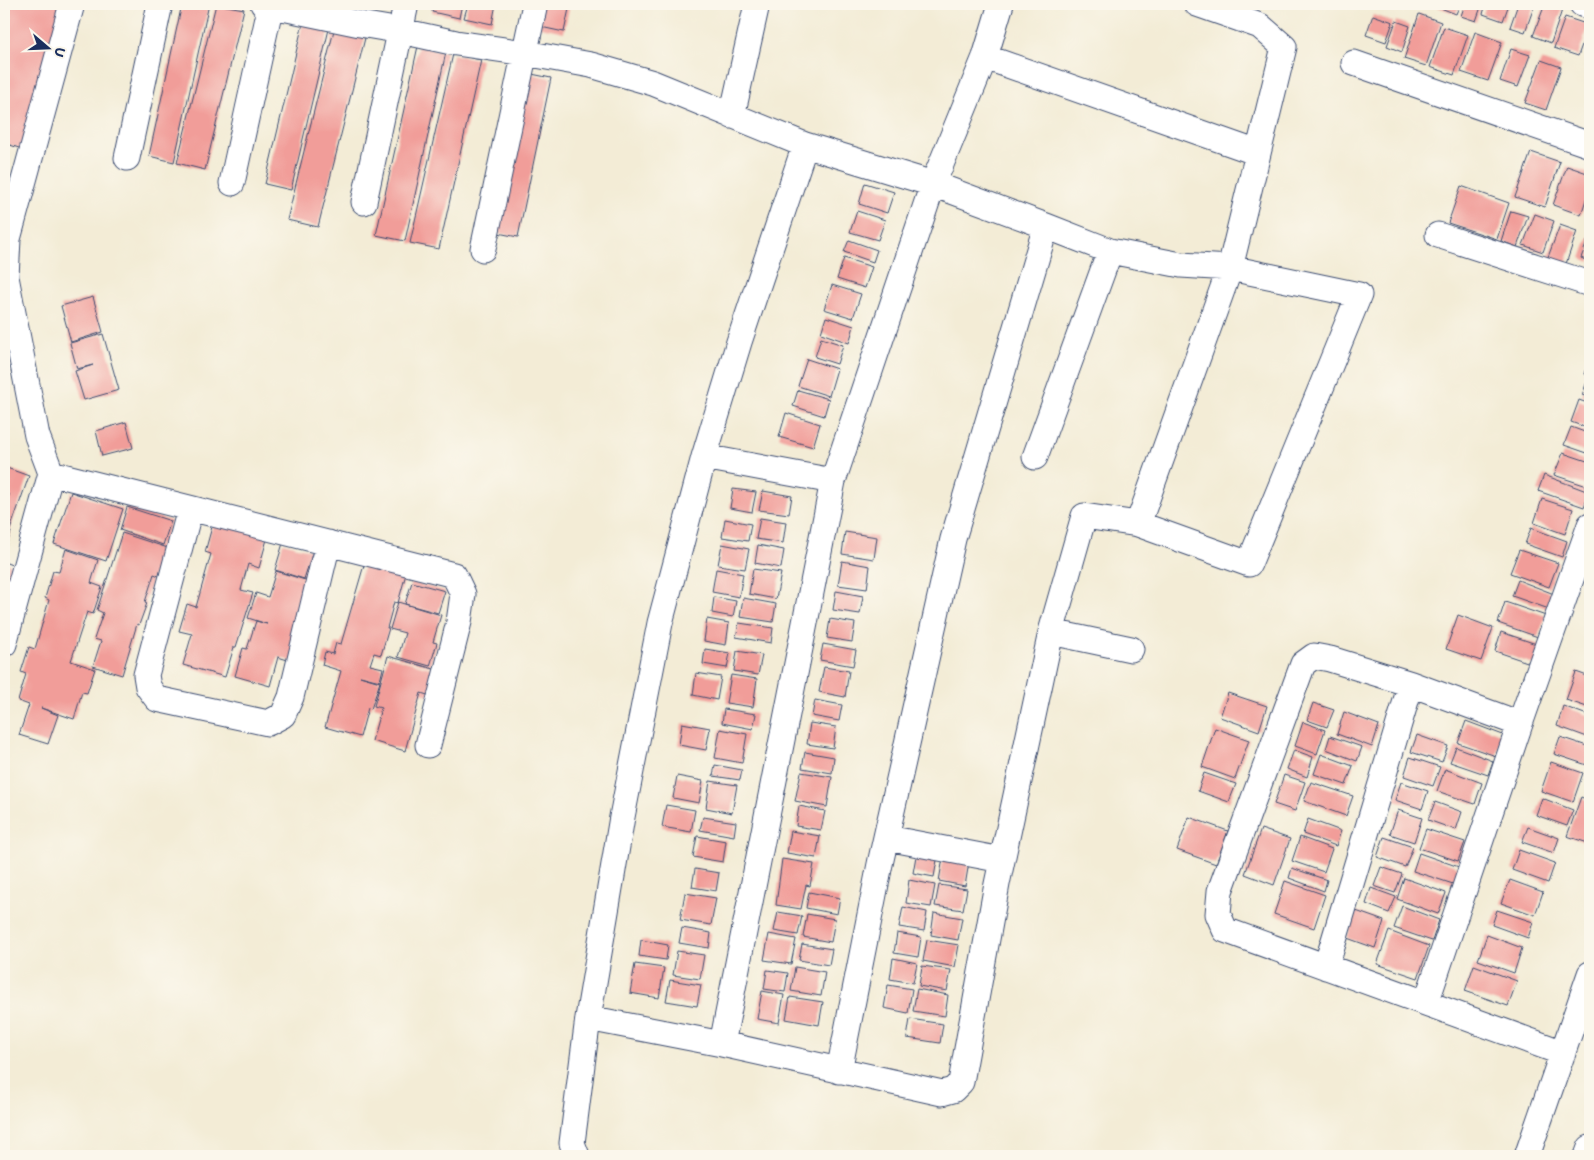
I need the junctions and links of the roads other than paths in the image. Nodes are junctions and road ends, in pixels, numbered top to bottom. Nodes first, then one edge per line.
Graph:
1 (72, 4) edge
2 (160, 4) edge
3 (268, 4) edge
4 (406, 4) edge
5 (535, 4) edge
6 (757, 4) edge
7 (1001, 4) edge
8 (1197, 4) edge
9 (1582, 4) edge
10 (1590, 7) edge
11 (400, 31) junction
12 (525, 53) junction
13 (985, 57) junction
14 (1354, 63) dead end
15 (732, 116) junction
16 (805, 144) junction
17 (1590, 145) edge
18 (1258, 154) junction
19 (127, 158) dead end
20 (232, 183) dead end
21 (933, 184) junction
22 (11, 202) edge
23 (364, 202) dead end
24 (1046, 226) junction
25 (1438, 235) dead end
26 (483, 249) dead end
27 (1110, 251) junction
28 (1230, 268) junction
29 (1590, 284) edge
30 (704, 457) junction
31 (1035, 457) dead end
32 (51, 473) junction
33 (833, 481) junction
34 (190, 509) junction
35 (1138, 524) junction
36 (1590, 525) edge
37 (328, 543) junction
38 (1051, 632) junction
39 (4, 644) edge
40 (1131, 649) dead end
41 (1411, 684) junction
42 (1520, 724) junction
43 (428, 745) dead end
44 (887, 838) junction
45 (1002, 860) junction
46 (1326, 967) junction
47 (1590, 974) edge
48 (1426, 1003) junction
49 (588, 1018) junction
50 (1582, 1023) edge
51 (722, 1044) junction
52 (1563, 1053) junction
53 (839, 1071) junction
54 (1590, 1148) edge
55 (571, 1152) edge
56 (1528, 1156) edge
57 (1587, 1156) edge

1 - 22 street
2 - 19 street
3 - 11 street
3 - 20 street
4 - 11 street
5 - 12 street
6 - 15 street
7 - 13 street
8 - 18 street
9 - 10 street
11 - 12 street
11 - 23 street
12 - 15 street
12 - 26 street
13 - 18 street
13 - 21 street
14 - 17 street
15 - 16 street
16 - 21 street
16 - 30 street
18 - 28 street
21 - 24 street
21 - 33 street
22 - 32 street
24 - 27 street
24 - 44 street
25 - 29 street
27 - 28 street
27 - 31 street
28 - 35 street
28 - 35 street
30 - 33 street
30 - 49 street
32 - 34 street
32 - 39 street
33 - 51 street
34 - 37 street
34 - 37 street
35 - 38 street
36 - 42 street
37 - 43 street
38 - 40 street
38 - 45 street
41 - 42 street
41 - 46 street
41 - 46 street
42 - 48 street
44 - 45 street
44 - 53 street
45 - 53 street
46 - 48 street
47 - 50 street
48 - 52 street
49 - 51 street
49 - 55 street
50 - 52 street
51 - 53 street
52 - 56 street
54 - 57 street

